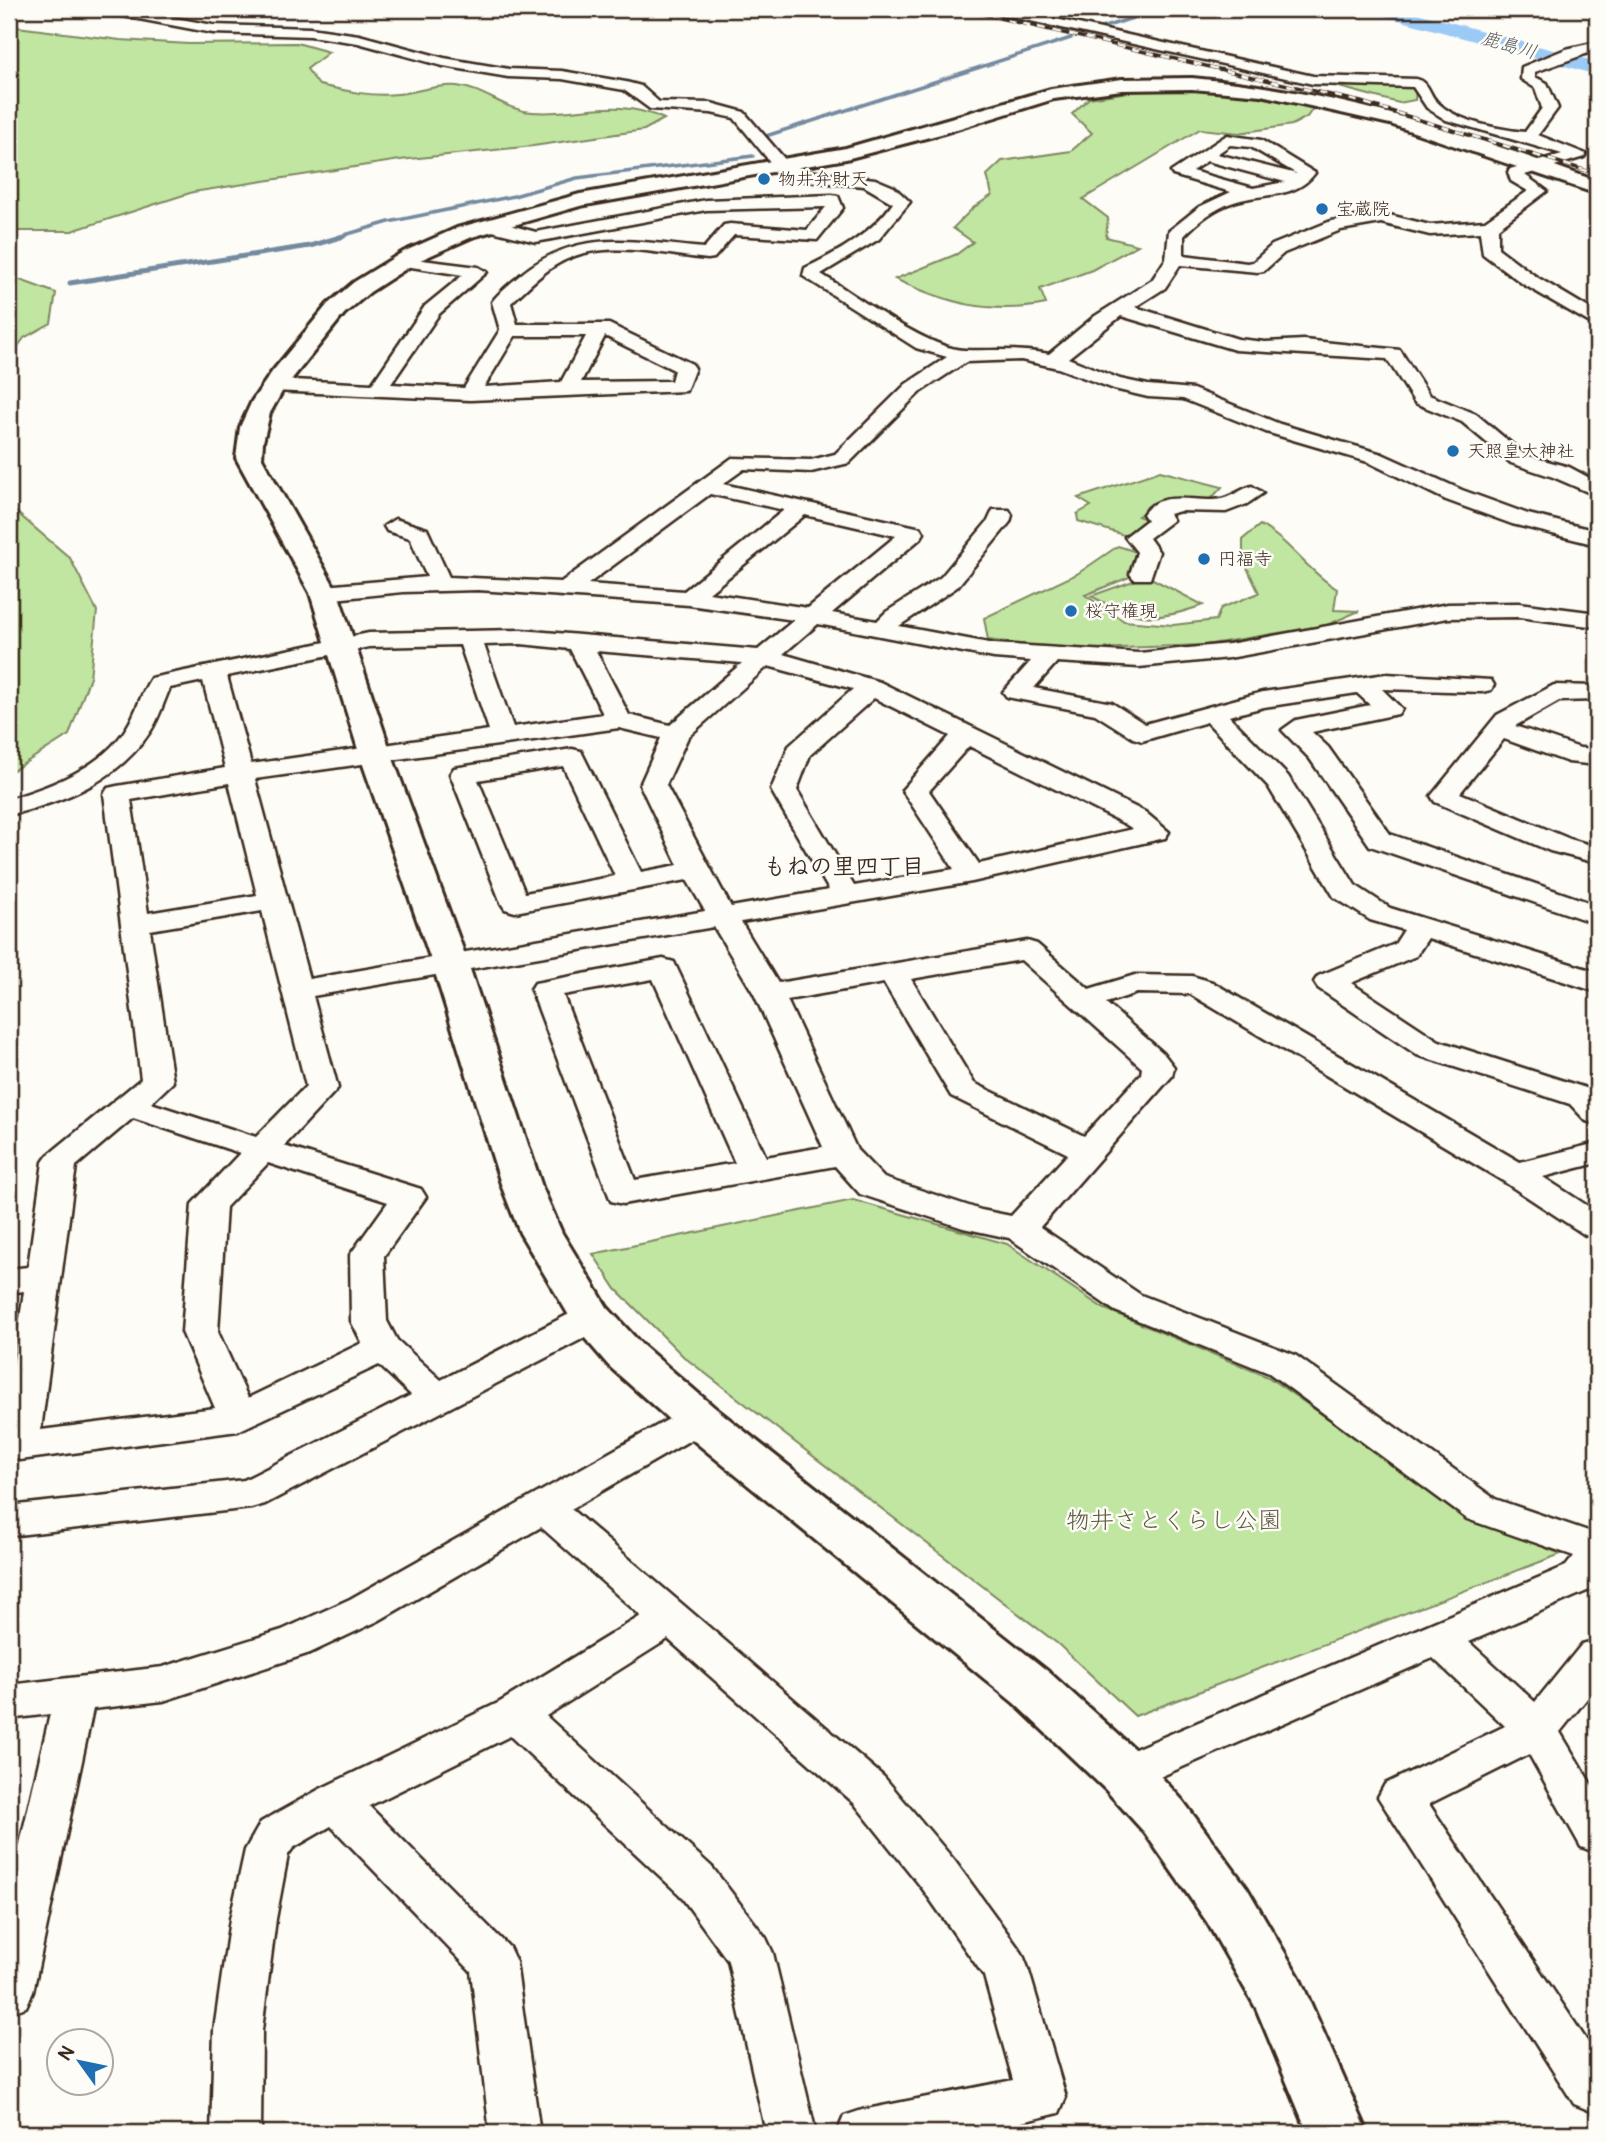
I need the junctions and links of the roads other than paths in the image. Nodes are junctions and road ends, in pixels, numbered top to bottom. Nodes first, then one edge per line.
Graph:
1 (107, 9) edge
2 (994, 9) edge
3 (1597, 46) edge
4 (1528, 136) junction
5 (1578, 154) junction
6 (1204, 155) junction
7 (1597, 160) edge
8 (782, 166) junction
9 (1535, 166) junction
10 (1299, 181) junction
11 (1597, 188) edge
12 (1252, 193) junction
13 (490, 225) junction
14 (1489, 226) junction
15 (1175, 259) junction
16 (404, 261) junction
17 (1119, 310) junction
18 (1597, 321) edge
19 (509, 330) junction
20 (599, 331) junction
21 (963, 356) junction
22 (1053, 361) junction
23 (273, 385) junction
24 (568, 388) junction
25 (377, 390) junction
26 (470, 394) junction
27 (705, 486) junction
28 (1597, 490) edge
29 (1252, 493) dead end
30 (802, 507) junction
31 (1001, 515) dead end
32 (395, 526) dead end
33 (1597, 538) edge
34 (1142, 574) dead end
35 (441, 584) junction
36 (566, 589) junction
37 (324, 593) junction
38 (690, 597) junction
39 (816, 616) junction
40 (1597, 620) edge
41 (881, 631) junction
42 (469, 637) junction
43 (578, 640) junction
44 (338, 643) junction
45 (1048, 657) junction
46 (764, 658) junction
47 (213, 671) junction
48 (1482, 685) dead end
49 (1364, 686) junction
50 (871, 687) junction
51 (1597, 692) edge
52 (1212, 713) junction
53 (619, 720) junction
54 (1499, 729) junction
55 (967, 733) junction
56 (676, 734) junction
57 (504, 737) junction
58 (376, 756) junction
59 (1597, 757) edge
60 (240, 773) junction
61 (9, 807) edge
62 (1597, 855) edge
63 (695, 870) junction
64 (972, 874) junction
65 (631, 881) junction
66 (847, 897) junction
67 (273, 901) junction
68 (1597, 915) edge
69 (725, 917) junction
70 (135, 924) junction
71 (1421, 926) junction
72 (450, 963) junction
73 (893, 973) junction
74 (1597, 983) edge
75 (296, 990) junction
76 (769, 994) junction
77 (1086, 1000) junction
78 (128, 1106) junction
79 (1597, 1114) edge
80 (261, 1150) junction
81 (1089, 1151) junction
82 (1597, 1153) edge
83 (843, 1154) junction
84 (755, 1170) junction
85 (1515, 1174) junction
86 (1597, 1227) edge
87 (1019, 1229) junction
88 (44, 1277) junction
89 (9, 1281) edge
90 (592, 1318) junction
91 (383, 1348) junction
92 (437, 1398) junction
93 (238, 1418) junction
94 (698, 1419) junction
95 (544, 1508) junction
96 (9, 1521) edge
97 (1597, 1549) edge
98 (1597, 1555) edge
99 (671, 1618) junction
100 (1439, 1639) junction
101 (1597, 1656) edge
102 (75, 1696) junction
103 (9, 1702) edge
104 (515, 1714) junction
105 (1536, 1730) junction
106 (1124, 1773) junction
107 (336, 1802) junction
108 (1597, 1834) edge
109 (9, 1993) edge
110 (1597, 2087) edge
111 (236, 2133) edge
112 (515, 2133) edge
113 (791, 2133) edge
114 (863, 2133) edge
115 (1338, 2133) edge

1 - 8 street
2 - 4 street
3 - 4 street
4 - 5 street
5 - 7 street
5 - 9 street
6 - 10 street
6 - 10 street
6 - 12 street
8 - 9 street
8 - 13 street
8 - 21 street
9 - 11 street
9 - 14 street
10 - 12 street
12 - 15 street
13 - 16 street
13 - 19 street
14 - 15 street
14 - 18 street
15 - 17 street
16 - 23 street
16 - 25 street
17 - 22 street
17 - 28 street
19 - 20 street
19 - 26 street
20 - 24 street
20 - 24 street
21 - 22 street
21 - 27 street
22 - 33 street
23 - 25 street
23 - 37 street
24 - 26 street
25 - 26 street
27 - 30 street
27 - 36 street
29 - 34 street
30 - 38 street
30 - 39 street
31 - 41 street
32 - 35 street
35 - 36 street
35 - 37 street
36 - 38 street
37 - 44 street
38 - 39 street
39 - 41 street
39 - 46 street
40 - 45 street
41 - 45 street
42 - 43 street
42 - 44 street
42 - 57 street
43 - 46 street
43 - 53 street
44 - 47 street
44 - 58 street
45 - 52 street
46 - 50 street
46 - 56 street
47 - 60 street
47 - 61 street
48 - 49 street
49 - 52 street
49 - 68 street
50 - 55 street
50 - 66 street
51 - 54 street
52 - 71 street
53 - 56 street
53 - 57 street
54 - 59 street
54 - 62 street
55 - 64 street
55 - 64 street
56 - 63 street
57 - 58 street
58 - 60 street
58 - 72 street
60 - 67 street
60 - 70 street
63 - 65 street
63 - 69 street
64 - 66 street
65 - 65 street
66 - 69 street
67 - 70 street
67 - 75 street
69 - 72 street
69 - 76 street
70 - 78 street
71 - 74 street
71 - 79 street
72 - 75 street
72 - 90 street
73 - 76 street
73 - 77 street
73 - 81 street
75 - 80 street
76 - 83 street
77 - 81 street
77 - 85 street
78 - 80 street
78 - 88 street
80 - 91 street
80 - 93 street
81 - 87 street
82 - 85 street
83 - 84 street
83 - 87 street
84 - 84 street
85 - 86 street
87 - 97 street
88 - 89 street
88 - 93 street
90 - 92 street
90 - 94 street
91 - 92 street
91 - 93 street
92 - 96 street
94 - 95 street
94 - 106 street
95 - 99 street
95 - 102 street
98 - 100 street
99 - 104 street
99 - 114 street
100 - 105 street
100 - 106 street
101 - 105 street
102 - 103 street
102 - 109 street
104 - 107 street
104 - 113 street
105 - 108 street
105 - 110 street
106 - 115 street
107 - 111 street
107 - 112 street

